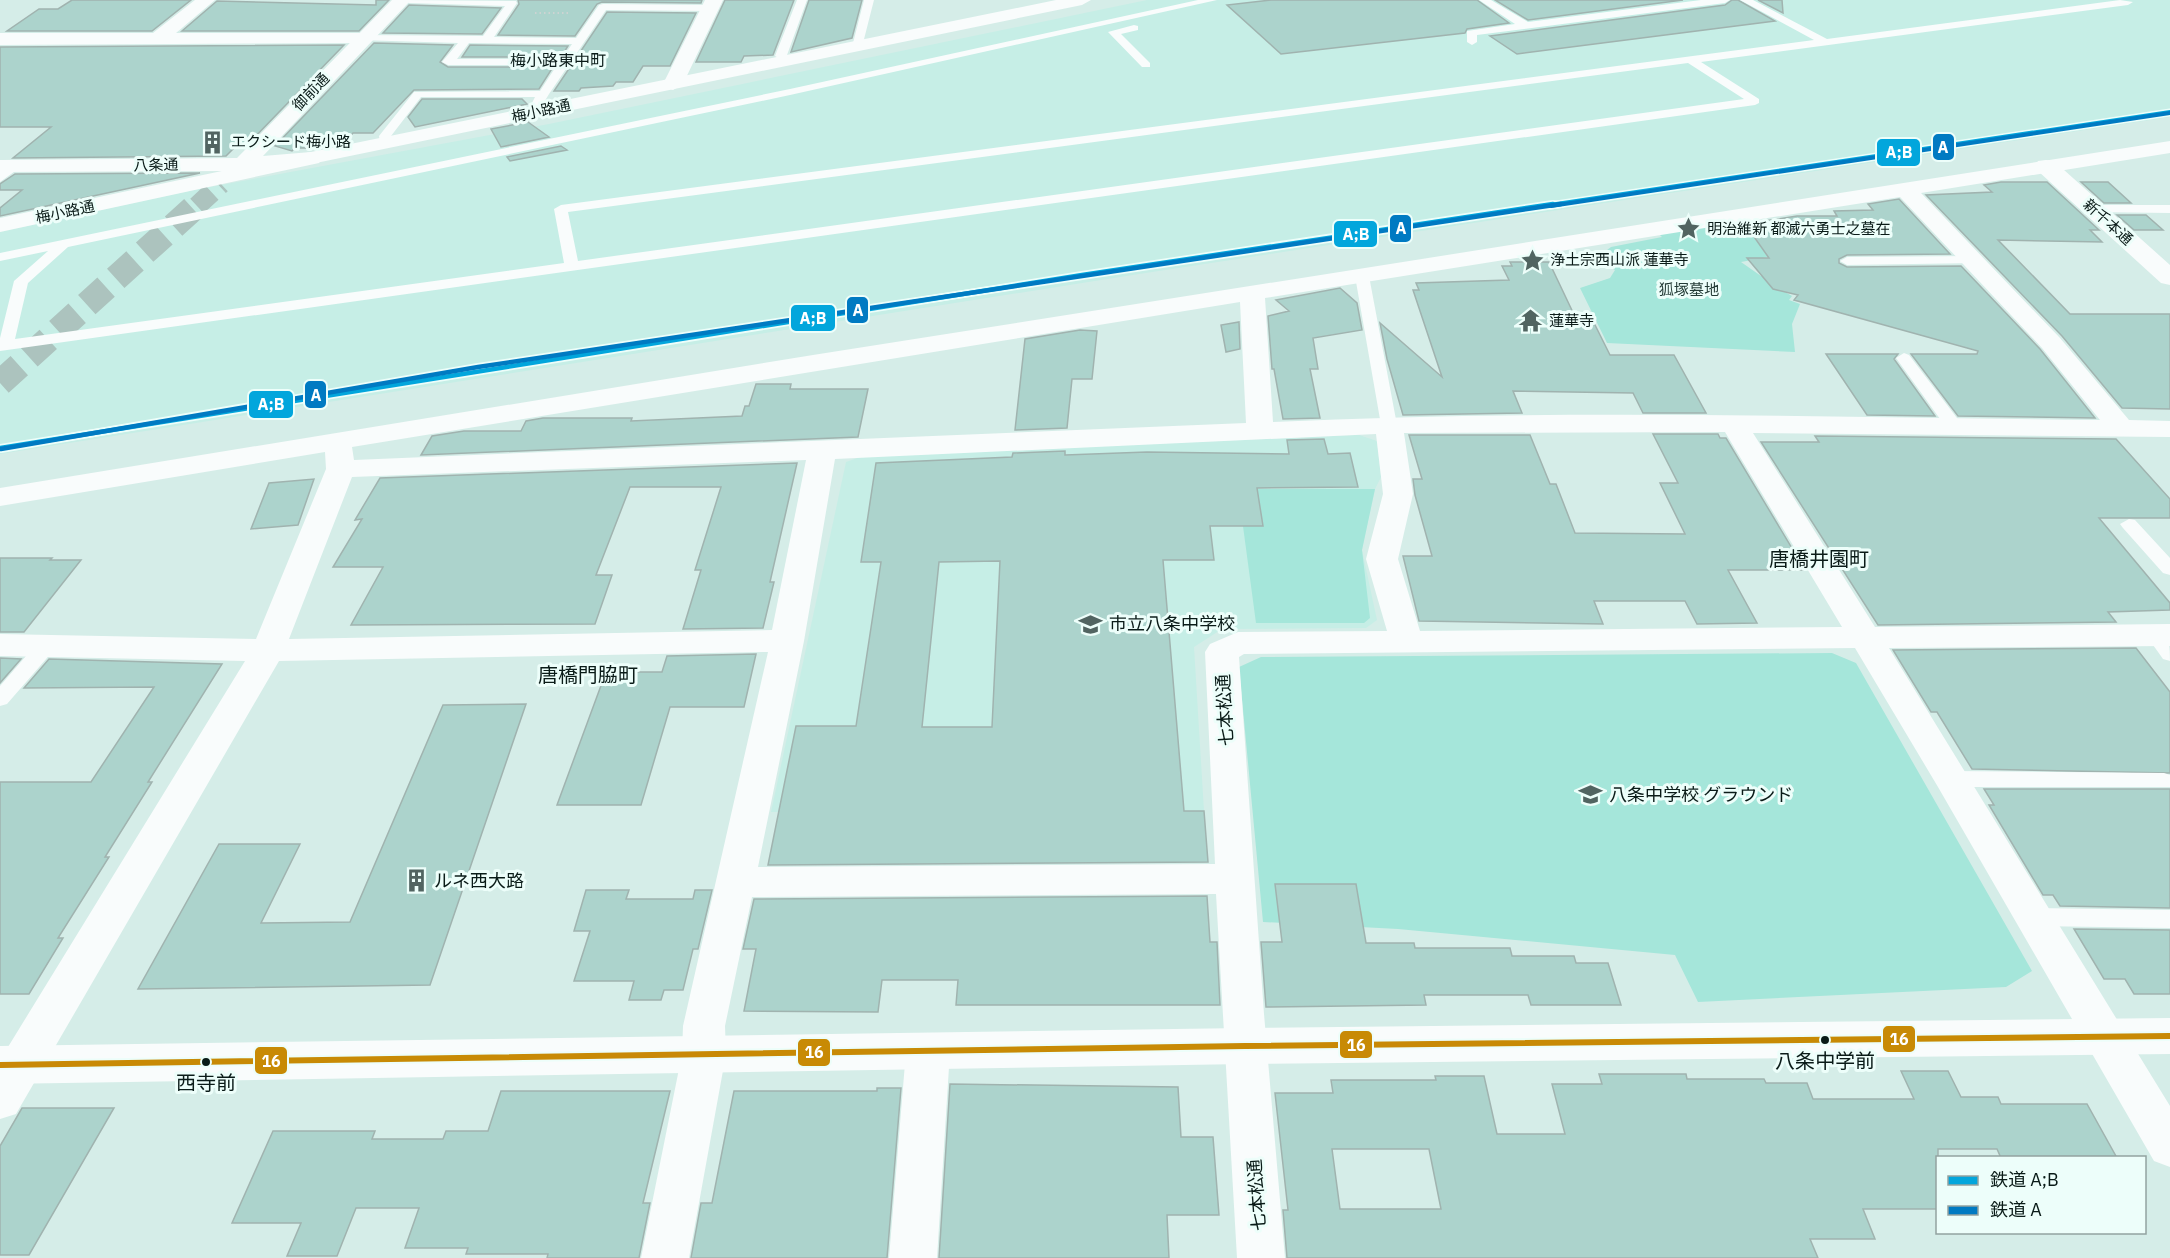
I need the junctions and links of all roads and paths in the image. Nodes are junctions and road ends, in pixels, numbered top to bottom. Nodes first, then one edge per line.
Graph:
1 (206, 0) edge
2 (402, 0) edge
3 (409, 0) edge
4 (802, 0) edge
5 (869, 0) edge
6 (1212, 0) edge
7 (1484, 0) edge
8 (1725, 0) edge
9 (1745, 0) edge
10 (1076, 1) edge
11 (2128, 2) edge
12 (712, 4) edge
13 (603, 7) edge
14 (507, 13) junction
15 (1125, 19) junction
16 (1526, 26) junction
17 (362, 38) junction
18 (0, 39) edge
19 (157, 39) junction
20 (466, 40) junction
21 (486, 40) junction
22 (579, 41) junction
23 (1472, 42) dead end
24 (1825, 42) junction
25 (858, 47) junction
26 (1690, 60) junction
27 (790, 61) junction
28 (563, 62) junction
29 (1146, 65) dead end
30 (674, 84) junction
31 (543, 102) junction
32 (386, 143) junction
33 (2170, 147) edge
34 (2046, 166) junction
35 (5, 170) edge
36 (231, 175) junction
37 (1904, 188) junction
38 (2093, 209) junction
39 (2170, 209) edge
40 (0, 225) edge
41 (63, 246) junction
42 (0, 257) edge
43 (1973, 260) junction
44 (1847, 261) dead end
45 (572, 266) junction
46 (1362, 276) junction
47 (2170, 278) edge
48 (1252, 295) junction
49 (3, 346) edge
50 (1904, 358) dead end
51 (1734, 424) junction
52 (1389, 425) junction
53 (1954, 426) junction
54 (2121, 428) junction
55 (2170, 429) edge
56 (1260, 431) junction
57 (822, 450) junction
58 (340, 454) junction
59 (0, 497) edge
60 (2129, 524) dead end
61 (2170, 569) edge
62 (1865, 638) junction
63 (787, 641) junction
64 (2165, 642) edge
65 (1407, 643) junction
66 (0, 645) edge
67 (46, 646) junction
68 (268, 650) junction
69 (0, 699) edge
70 (1952, 779) junction
71 (2164, 780) dead end
72 (1235, 879) junction
73 (735, 882) junction
74 (2035, 917) junction
75 (2170, 919) edge
76 (2170, 1036) edge
77 (2104, 1037) junction
78 (1245, 1046) junction
79 (928, 1051) junction
80 (704, 1054) junction
81 (7, 1076) edge
82 (2170, 1147) edge
83 (665, 1258) edge
84 (913, 1258) edge
85 (1261, 1258) edge

1 - 19 street
2 - 17 street, 御前通
3 - 14 lane
4 - 27 lane
5 - 25 lane
6 - 15 lane
7 - 16 lane
8 - 16 lane
9 - 24 lane
10 - 25 street, 梅小路通
11 - 24 lane
12 - 13 lane
12 - 30 street
13 - 14 path
13 - 22 lane
14 - 21 lane
15 - 29 lane
15 - 41 lane
16 - 23 lane
17 - 19 street
17 - 20 lane
17 - 36 street, 御前通
18 - 19 street
20 - 21 lane
20 - 28 lane
21 - 22 lane
22 - 28 lane
24 - 26 lane
25 - 27 street, 梅小路通
26 - 45 lane
26 - 45 lane
27 - 30 street, 梅小路通
28 - 31 lane
30 - 31 street, 梅小路通
31 - 32 street, 梅小路通
31 - 32 lane
32 - 36 street, 梅小路通
33 - 34 street
34 - 37 street
34 - 38 street, 新千本通
35 - 36 street, 八条通
36 - 40 street, 梅小路通
37 - 43 street
37 - 46 street
38 - 39 lane
38 - 47 street, 新千本通
41 - 42 lane
41 - 49 lane
43 - 44 lane
43 - 54 street
45 - 49 lane
46 - 48 street
46 - 52 lane
48 - 56 street
48 - 58 street
50 - 53 lane
51 - 52 street
51 - 53 street
51 - 62 street
52 - 56 street
52 - 65 street
53 - 54 street
54 - 55 street
56 - 57 street
57 - 58 street
57 - 63 street
58 - 59 street
58 - 68 street
60 - 61 lane
62 - 64 street
62 - 65 street
62 - 70 street
63 - 68 street
63 - 73 street
65 - 72 street, 七本松通
66 - 67 street
67 - 68 street
67 - 69 lane
68 - 81 street
70 - 71 lane
70 - 74 street
72 - 73 street
72 - 78 street, 七本松通
73 - 80 street
74 - 75 lane
74 - 77 street
76 - 77 street
77 - 78 street
77 - 82 street
78 - 79 street
78 - 85 street, 七本松通
79 - 80 street
79 - 84 street
80 - 81 street
80 - 83 street

